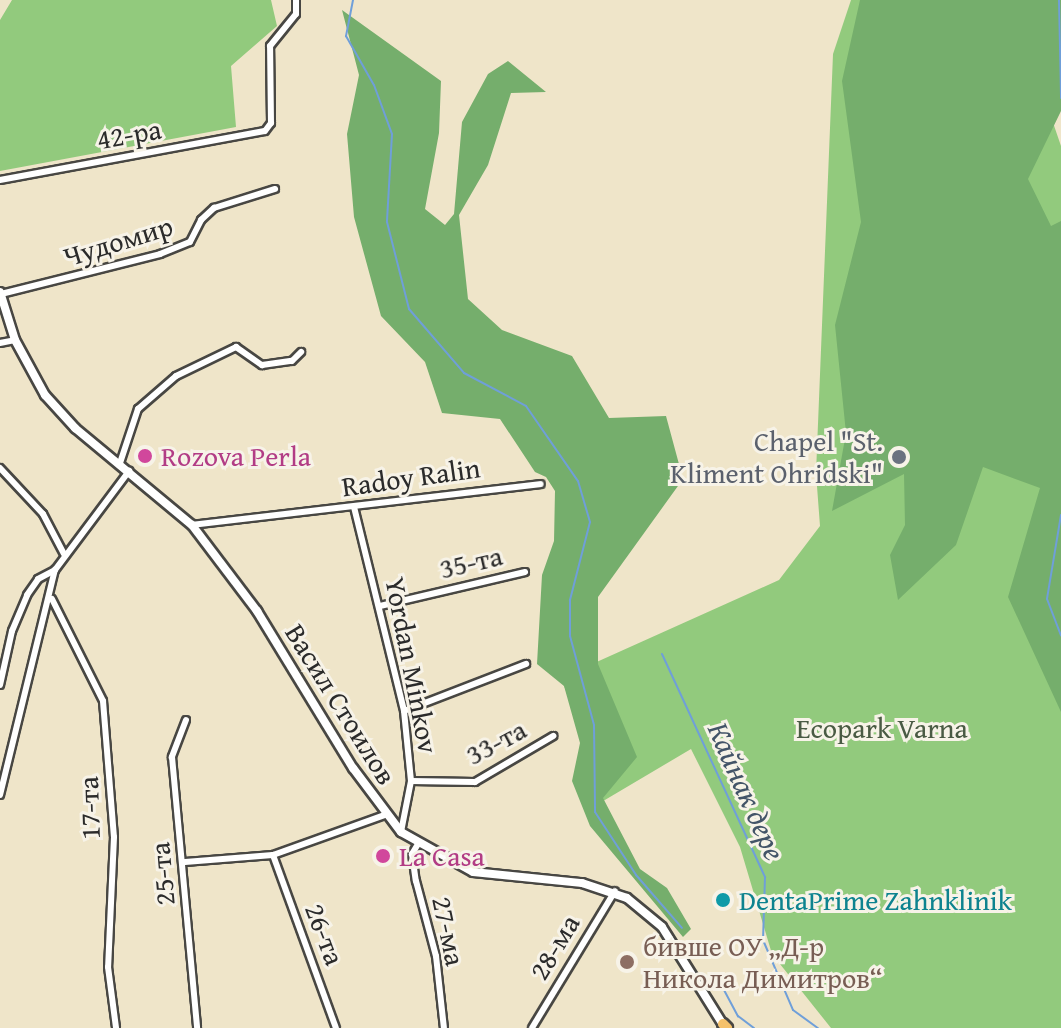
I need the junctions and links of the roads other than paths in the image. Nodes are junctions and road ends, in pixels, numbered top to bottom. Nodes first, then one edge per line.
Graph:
1 (296, 0) edge
2 (0, 180) edge
3 (275, 189) dead end
4 (0, 293) edge
5 (15, 340) junction
6 (0, 343) edge
7 (301, 352) dead end
8 (120, 463) junction
9 (0, 468) edge
10 (129, 471) junction
11 (541, 484) dead end
12 (354, 507) junction
13 (192, 525) junction
14 (64, 554) junction
15 (55, 570) junction
16 (525, 572) dead end
17 (52, 599) junction
18 (380, 606) junction
19 (526, 664) dead end
20 (0, 685) edge
21 (404, 711) junction
22 (186, 720) dead end
23 (553, 736) dead end
24 (411, 781) junction
25 (0, 795) edge
26 (385, 815) junction
27 (401, 832) junction
28 (418, 844) junction
29 (273, 855) junction
30 (185, 862) junction
31 (615, 891) junction
32 (725, 1027) edge
33 (116, 1028) edge
34 (197, 1028) edge
35 (336, 1028) edge
36 (444, 1028) edge
37 (532, 1028) edge

1 - 2 street, 42-ра
3 - 4 street, Чудомир
4 - 5 street, Васил Стоилов
5 - 6 street
5 - 8 street, Васил Стоилов
7 - 8 street
8 - 10 street, Васил Стоилов
9 - 14 street
10 - 13 street, Васил Стоилов
10 - 14 street
11 - 12 street, Radoy Ralin
12 - 13 street, Radoy Ralin
12 - 18 street, Yordan Minkov
13 - 26 street, Васил Стоилов
14 - 15 street
15 - 17 street
15 - 20 street
16 - 18 street, 35-та
17 - 25 street
17 - 33 street, 17-та
18 - 21 street, Yordan Minkov
19 - 21 street
21 - 24 street, Yordan Minkov
22 - 30 street, 25-та
23 - 24 street, 33-та
24 - 27 street, Yordan Minkov
26 - 27 street, Васил Стоилов
26 - 29 street
27 - 28 street, Васил Стоилов
28 - 31 street, Васил Стоилов
28 - 36 street, 27-ма
29 - 30 street
29 - 35 street, 26-та
30 - 34 street, 25-та
31 - 32 street, Васил Стоилов
31 - 37 street, 28-ма

